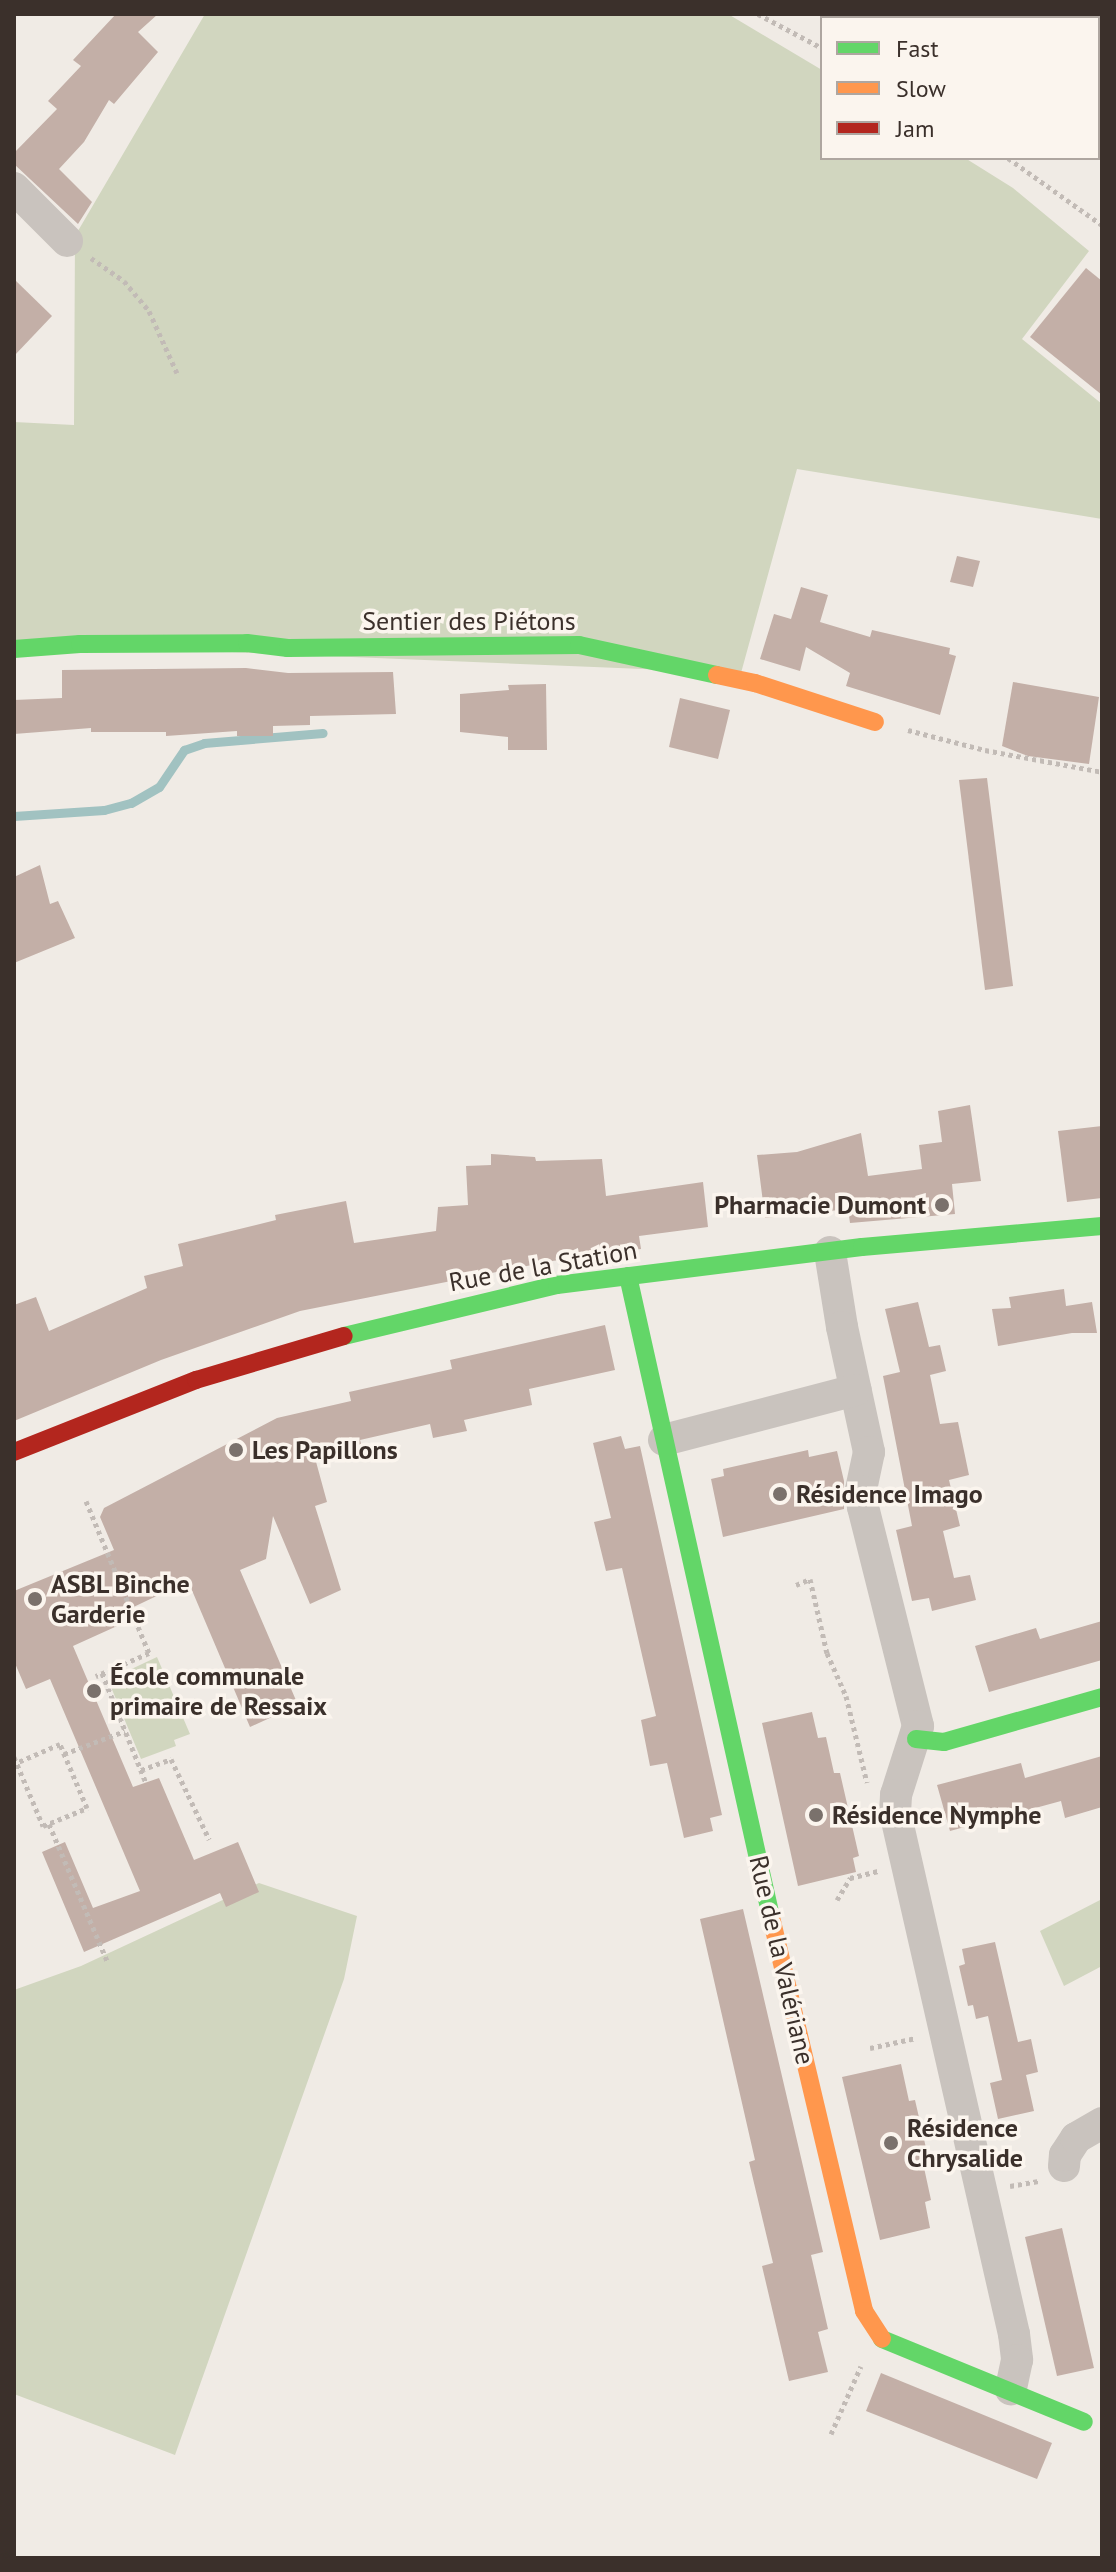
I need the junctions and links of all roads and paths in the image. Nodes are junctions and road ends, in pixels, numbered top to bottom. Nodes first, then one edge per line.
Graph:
1 (758, 14) edge
2 (820, 47) edge
3 (1011, 160) edge
4 (14, 188) edge
5 (1102, 225) edge
6 (67, 241) joint
7 (177, 373) dead end
8 (14, 649) edge
9 (875, 722) joint
10 (1102, 772) edge
11 (1102, 1226) edge
12 (830, 1252) junction
13 (628, 1276) junction
14 (856, 1390) junction
15 (664, 1440) junction
16 (14, 1452) edge
17 (86, 1501) dead end
18 (796, 1585) dead end
19 (1102, 1697) edge
20 (125, 1731) junction
21 (916, 1739) junction
22 (64, 1754) junction
23 (15, 1760) edge
24 (141, 1770) junction
25 (146, 1783) dead end
26 (871, 1797) dead end
27 (49, 1824) junction
28 (209, 1839) dead end
29 (888, 1869) dead end
30 (837, 1900) dead end
31 (108, 1963) dead end
32 (1102, 2123) edge
33 (1064, 2166) dead end
34 (875, 2332) junction
35 (1011, 2389) junction
36 (1084, 2422) dead end
37 (831, 2434) dead end

1 - 2 path
3 - 5 path
4 - 6 street
6 - 7 path
8 - 9 street, Sentier des Piétons
9 - 10 path
11 - 12 street, Rue de la Station
12 - 13 street, Rue de la Station
12 - 14 street
13 - 15 street, Rue de la Valériane
13 - 16 street, Rue de la Station
14 - 15 street
14 - 21 street
15 - 34 street, Rue de la Valériane
17 - 20 path
18 - 26 path
19 - 21 street
20 - 22 path
20 - 24 path
21 - 35 street
22 - 23 path
22 - 27 path
23 - 27 path
24 - 25 path
24 - 28 path
27 - 31 path
29 - 30 path
32 - 33 street
34 - 35 street
34 - 37 path
35 - 36 street

